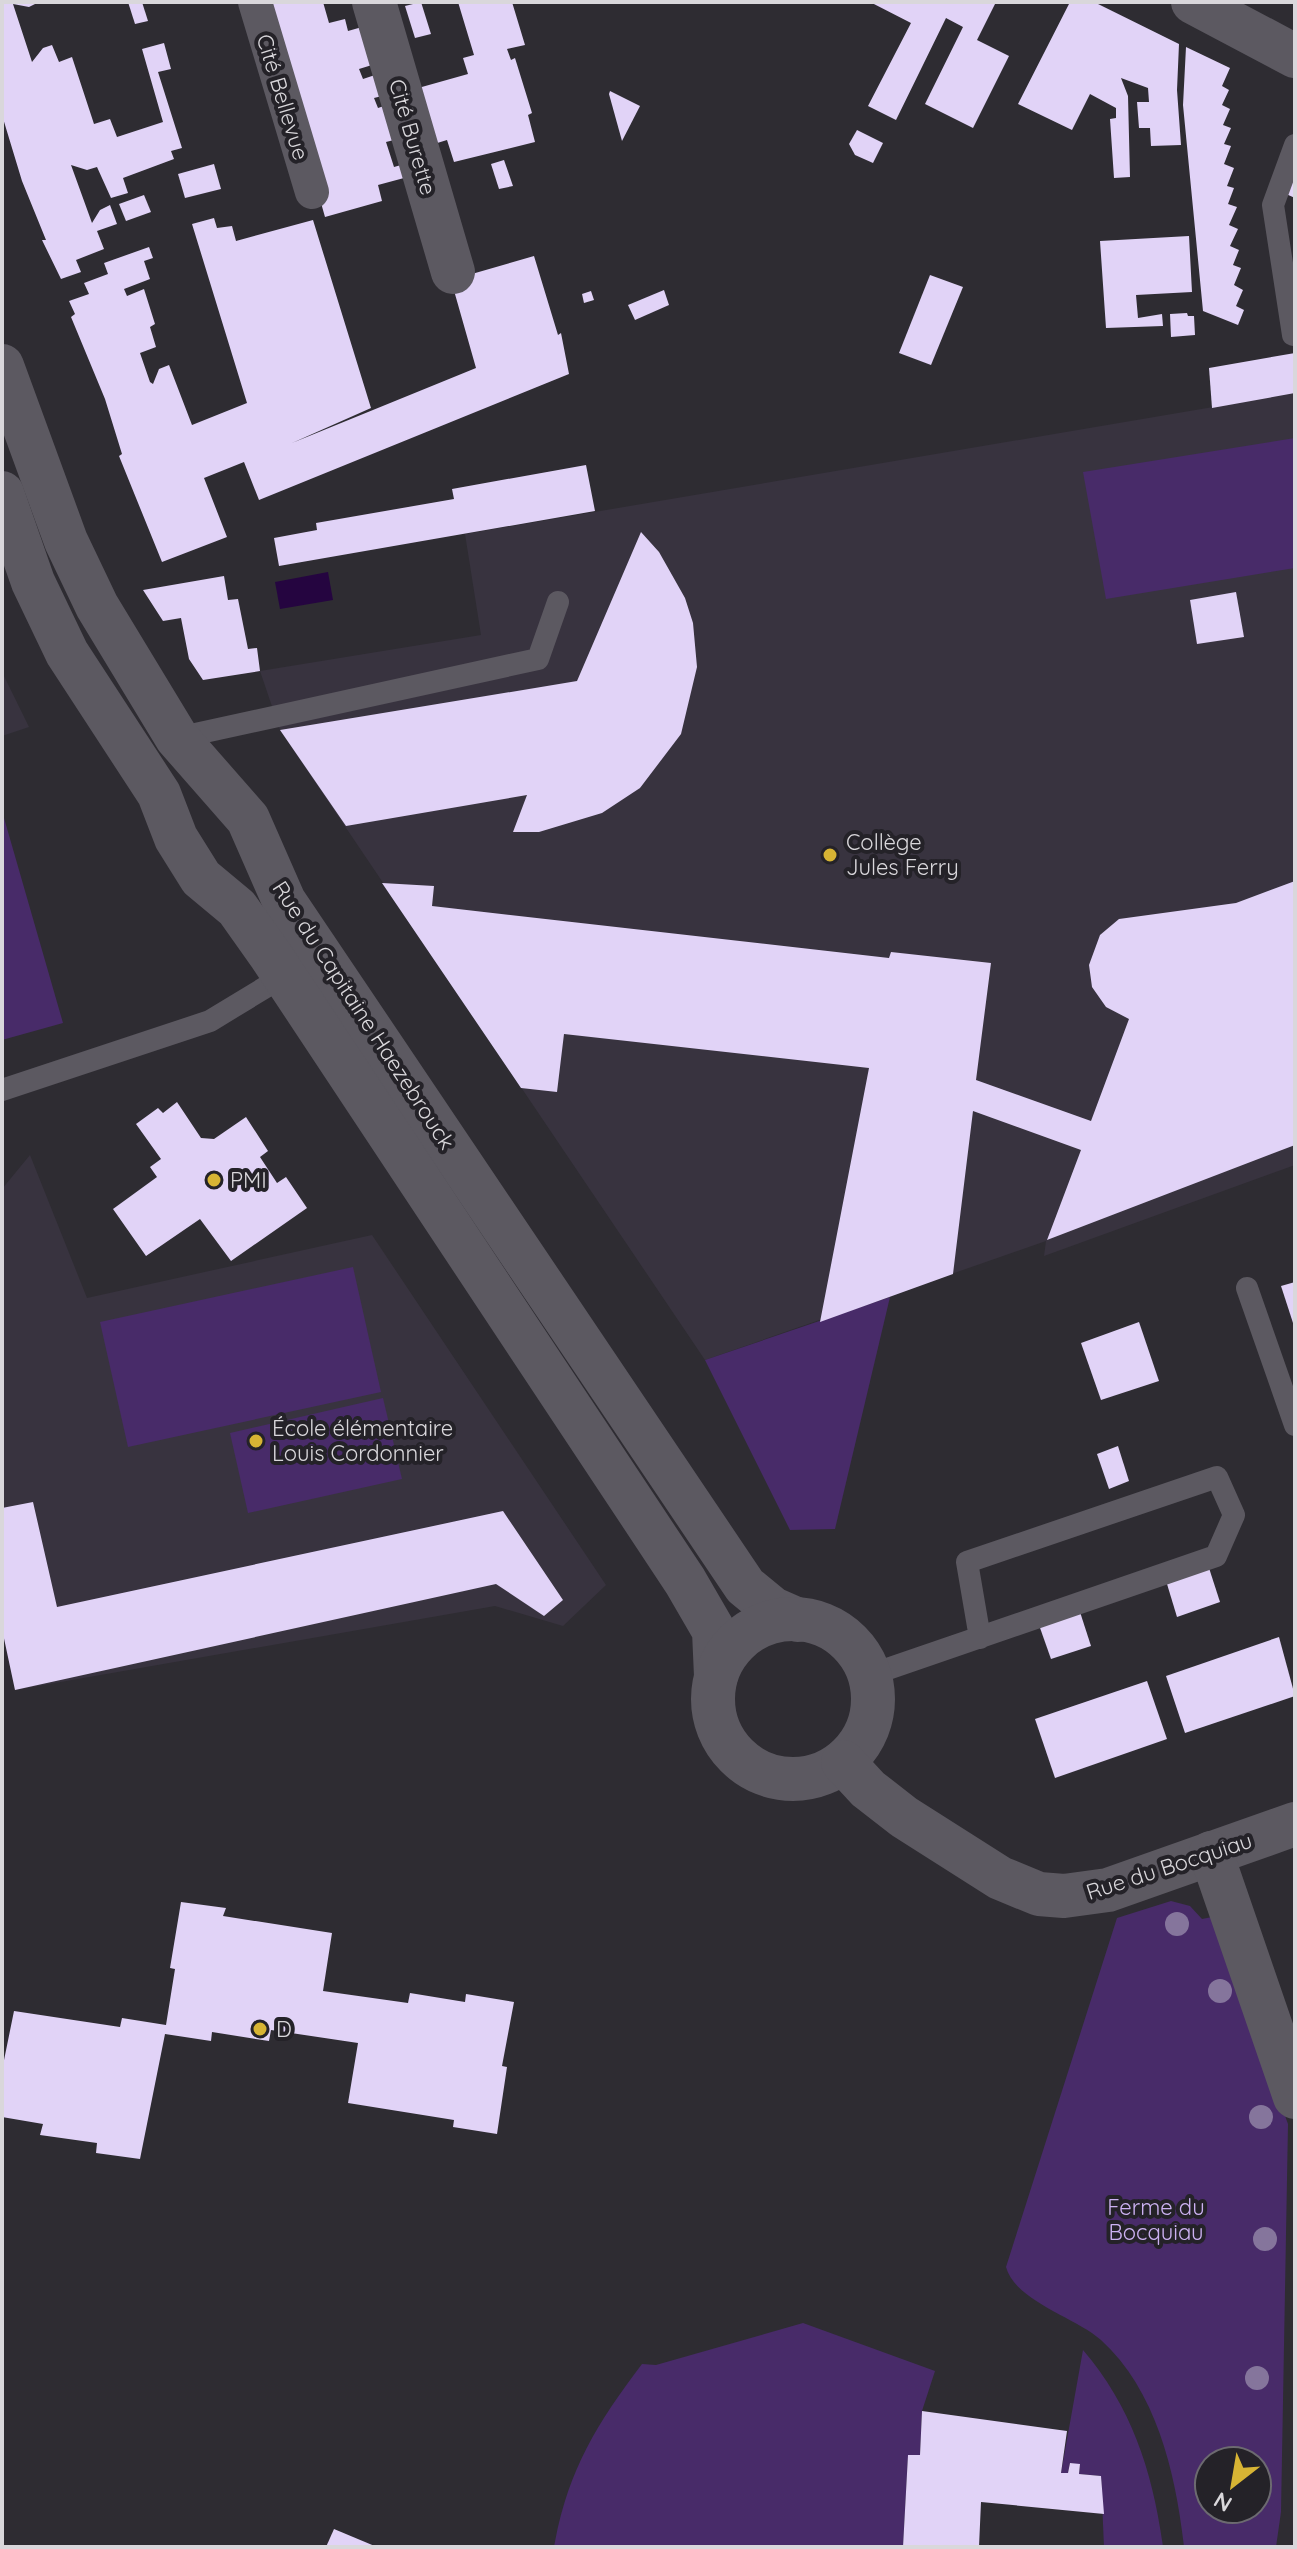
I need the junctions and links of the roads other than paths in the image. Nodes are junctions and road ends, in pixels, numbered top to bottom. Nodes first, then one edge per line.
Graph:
1 (255, 2) edge
2 (374, 2) edge
3 (1193, 2) edge
4 (1218, 2) edge
5 (1295, 35) edge
6 (1295, 56) edge
7 (1295, 145) edge
8 (312, 192) dead end
9 (453, 272) dead end
10 (1293, 335) dead end
11 (2, 366) edge
12 (2, 493) edge
13 (558, 602) dead end
14 (123, 650) junction
15 (81, 677) junction
16 (177, 738) junction
17 (284, 976) junction
18 (2, 1090) edge
19 (1247, 1288) dead end
20 (1295, 1425) edge
21 (798, 1620) junction
22 (980, 1638) junction
23 (870, 1675) junction
24 (716, 1676) junction
25 (843, 1762) junction
26 (1295, 1824) edge
27 (1211, 1853) junction
28 (1295, 2097) edge

1 - 8 street, Cité Bellevue
2 - 9 street, Cité Burette
3 - 6 street
4 - 5 street
7 - 10 lane
11 - 14 street, Rue du Capitaine Haezebrouck
12 - 15 street, Rue du Capitaine Haezebrouck
13 - 16 lane
14 - 15 lane
14 - 16 street, Rue du Capitaine Haezebrouck
15 - 17 street, Rue du Capitaine Haezebrouck
16 - 21 street, Rue du Capitaine Haezebrouck
17 - 18 lane
17 - 24 street, Rue du Capitaine Haezebrouck
19 - 20 lane
21 - 23 street
21 - 24 street
22 - 22 lane
22 - 23 lane
23 - 25 street
24 - 25 street
25 - 27 street, Rue du Bocquiau
26 - 27 street, Rue du Bocquiau
27 - 28 street

